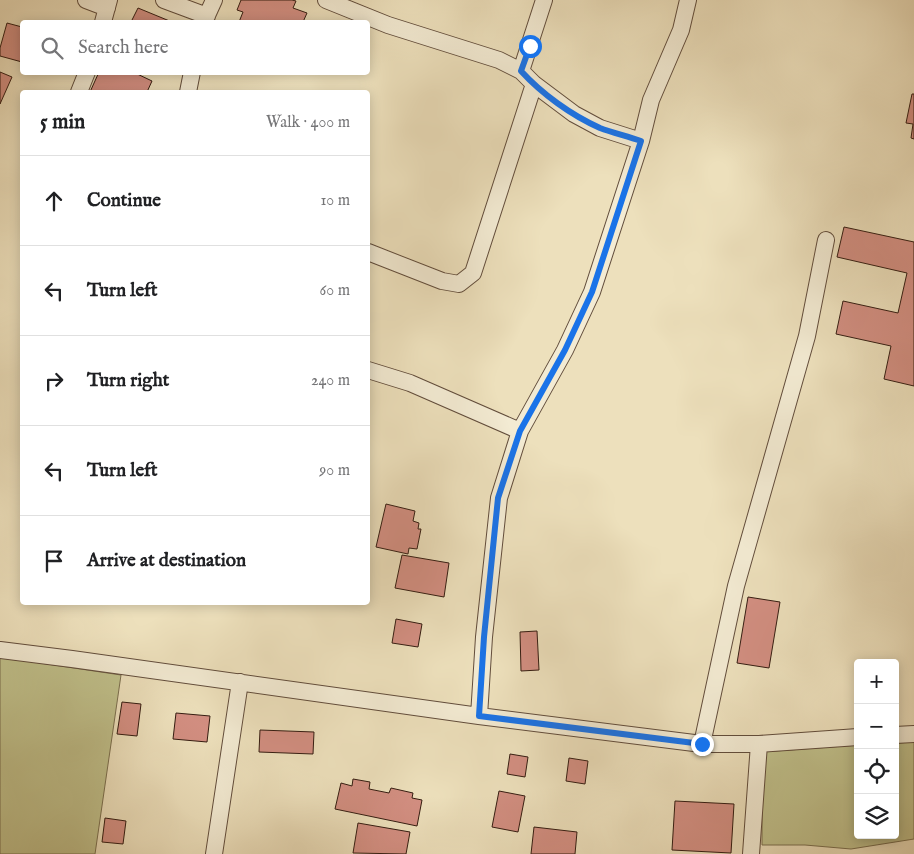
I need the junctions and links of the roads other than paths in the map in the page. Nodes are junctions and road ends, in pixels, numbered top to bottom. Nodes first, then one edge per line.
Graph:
1 (86, 0) edge
2 (164, 0) edge
3 (214, 0) edge
4 (326, 0) edge
5 (544, 0) edge
6 (688, 0) edge
7 (106, 10) edge
8 (206, 19) edge
9 (521, 71) junction
10 (86, 75) edge
11 (191, 75) edge
12 (534, 84) junction
13 (80, 90) edge
14 (188, 90) edge
15 (641, 141) junction
16 (826, 240) dead end
17 (370, 253) edge
18 (370, 371) edge
19 (520, 431) junction
20 (0, 650) edge
21 (240, 682) junction
22 (479, 716) junction
23 (914, 734) edge
24 (899, 735) edge
25 (854, 737) edge
26 (702, 744) junction
27 (759, 744) junction
28 (214, 854) edge
29 (751, 854) edge

1 - 7 street
2 - 8 street
3 - 8 street
4 - 9 street
5 - 9 street
6 - 15 street
9 - 12 street
10 - 13 street
11 - 14 street
12 - 15 street
12 - 17 street
15 - 19 street
16 - 26 street
18 - 19 street
19 - 22 street
20 - 21 street
21 - 22 street
21 - 28 street
22 - 26 street
23 - 24 street
25 - 27 street
26 - 27 street
27 - 29 street

